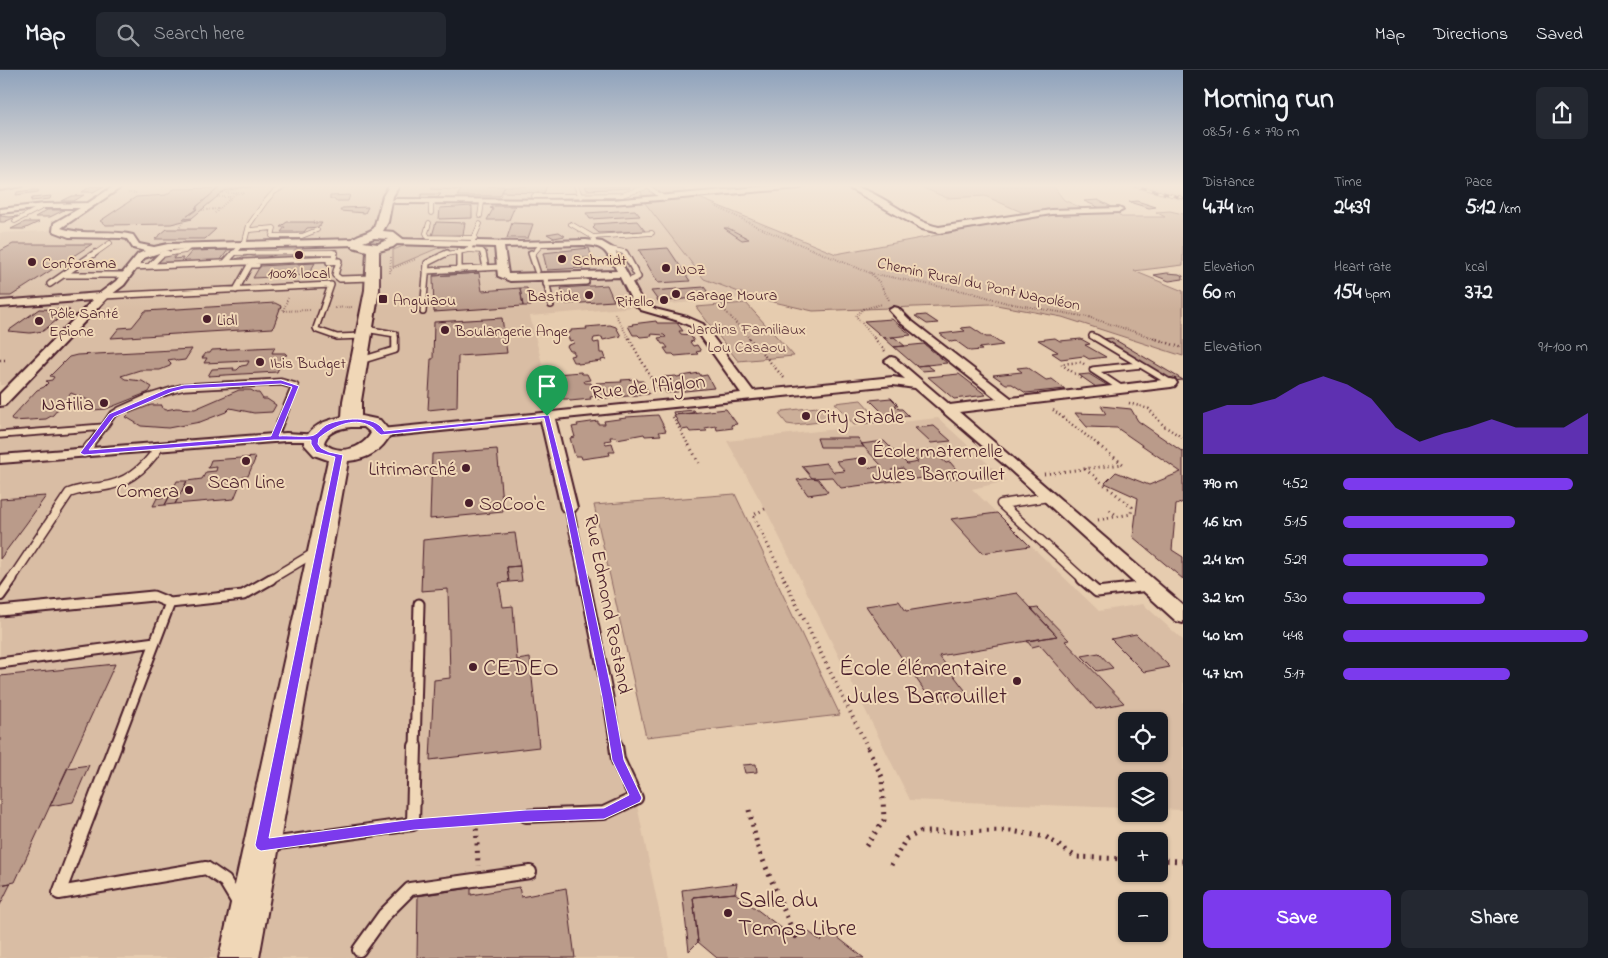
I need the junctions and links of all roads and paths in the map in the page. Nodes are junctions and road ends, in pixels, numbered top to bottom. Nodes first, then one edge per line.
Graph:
1 (56, 227) edge
2 (250, 227) edge
3 (261, 227) edge
4 (389, 227) edge
5 (428, 227) edge
6 (479, 227) edge
7 (576, 227) edge
8 (759, 227) edge
9 (927, 227) edge
10 (955, 227) edge
11 (317, 230) dead end
12 (652, 233) dead end
13 (594, 240) junction
14 (378, 241) junction
15 (356, 242) joint
16 (396, 242) joint
17 (110, 243) dead end
18 (242, 244) junction
19 (472, 244) junction
20 (541, 245) junction
21 (190, 246) junction
22 (499, 246) junction
23 (610, 249) junction
24 (154, 250) junction
25 (459, 250) junction
26 (233, 252) junction
27 (225, 263) junction
28 (150, 266) junction
29 (501, 267) junction
30 (486, 268) junction
31 (459, 270) junction
32 (129, 271) junction
33 (426, 271) junction
34 (536, 271) dead end
35 (870, 273) junction
36 (64, 275) junction
37 (625, 278) junction
38 (546, 281) junction
39 (586, 282) dead end
40 (50, 284) dead end
41 (372, 284) junction
42 (236, 290) junction
43 (103, 296) junction
44 (281, 297) dead end
45 (0, 304) edge
46 (283, 304) dead end
47 (286, 304) junction
48 (551, 306) dead end
49 (722, 306) dead end
50 (347, 308) dead end
51 (324, 309) junction
52 (894, 310) dead end
53 (423, 312) dead end
54 (615, 314) dead end
55 (364, 333) junction
56 (1092, 336) dead end
57 (1183, 348) edge
58 (0, 360) edge
59 (7, 360) dead end
60 (359, 361) junction
61 (890, 361) joint
62 (1141, 365) junction
63 (1172, 383) joint
64 (918, 385) junction
65 (1122, 389) junction
66 (796, 391) junction
67 (750, 396) junction
68 (662, 398) dead end
69 (0, 402) edge
70 (1008, 402) junction
71 (1046, 405) dead end
72 (949, 409) junction
73 (669, 410) dead end
74 (547, 416) junction
75 (351, 420) junction
76 (104, 427) junction
77 (381, 433) junction
78 (0, 435) edge
79 (274, 438) junction
80 (315, 438) junction
81 (159, 447) junction
82 (84, 453) junction
83 (339, 455) junction
84 (0, 459) edge
85 (699, 464) dead end
86 (1085, 469) junction
87 (1026, 476) junction
88 (1048, 497) junction
89 (569, 508) joint
90 (765, 509) dead end
91 (1110, 510) dead end
92 (1117, 516) junction
93 (1077, 523) junction
94 (320, 550) junction
95 (1149, 586) junction
96 (0, 596) edge
97 (170, 603) junction
98 (419, 604) dead end
99 (0, 611) edge
100 (1183, 615) edge
101 (155, 642) junction
102 (0, 662) edge
103 (749, 810) dead end
104 (526, 816) joint
105 (476, 821) junction
106 (414, 824) junction
107 (261, 845) junction
108 (866, 846) dead end
109 (1118, 859) edge
110 (1168, 860) edge
111 (1183, 861) edge
112 (891, 865) dead end
113 (530, 872) dead end
114 (480, 879) junction
115 (247, 916) junction
116 (796, 939) dead end
117 (359, 950) dead end
118 (239, 958) edge

1 - 24 street
2 - 18 lane
3 - 11 lane
4 - 14 main road
5 - 19 lane
6 - 19 lane
7 - 13 lane
8 - 35 path, Chemin Rural du Pont Napoléon
9 - 10 street
12 - 13 lane
13 - 20 street
13 - 23 street
14 - 15 main road
14 - 16 main road
14 - 41 main road
15 - 18 street
16 - 19 street
17 - 36 lane
18 - 21 street
18 - 26 lane
19 - 22 street
19 - 25 lane
19 - 30 lane
20 - 22 street
20 - 34 lane
21 - 24 street
21 - 28 lane
22 - 29 street
23 - 37 street
23 - 37 lane
24 - 32 street
25 - 31 lane
25 - 33 lane
26 - 27 lane
26 - 27 lane
27 - 28 lane
28 - 32 lane
29 - 30 lane
29 - 38 street
30 - 31 lane
31 - 33 lane
32 - 36 lane
32 - 43 street
33 - 53 lane
35 - 57 path, Chemin Rural du Pont Napoléon
35 - 61 path
36 - 40 lane
37 - 38 street
37 - 67 street
38 - 39 lane
38 - 48 lane
41 - 42 lane
41 - 55 main road
42 - 43 lane
42 - 51 lane
43 - 45 street
43 - 69 street
44 - 47 path
46 - 47 path
47 - 51 path
49 - 66 path
50 - 51 path
51 - 55 lane
52 - 70 street
54 - 68 path
55 - 60 main road
55 - 60 lane
56 - 62 lane
58 - 59 path
60 - 75 main road
61 - 64 street
62 - 63 lane
62 - 65 lane
63 - 65 street
64 - 66 street, Rue de l'Aiglon
64 - 72 street
65 - 70 street
66 - 67 street, Rue de l'Aiglon
67 - 74 street, Rue de l'Aiglon
70 - 72 street
71 - 86 path
72 - 87 street
73 - 85 path
74 - 77 street, Rue de l'Aiglon
74 - 89 street, Rue Edmond Rostand
75 - 77 main road
75 - 80 main road
76 - 78 lane
76 - 79 lane
76 - 82 lane
77 - 83 main road
79 - 80 street
79 - 81 street
80 - 83 main road
81 - 82 street
81 - 96 lane
82 - 84 street
83 - 94 main road
86 - 87 path
86 - 92 path
87 - 88 street
88 - 93 street
88 - 95 lane
89 - 104 lane, Rue Edmond Rostand
90 - 108 path
91 - 92 path
92 - 93 path
93 - 95 street
94 - 97 lane
94 - 107 main road
95 - 100 street
97 - 99 lane
97 - 101 lane
98 - 106 lane
101 - 102 lane
101 - 115 lane
103 - 116 path
104 - 105 path
105 - 106 path
105 - 114 path
106 - 107 lane
107 - 115 main road
109 - 112 path
110 - 111 path
113 - 114 lane
114 - 117 lane
115 - 118 main road

